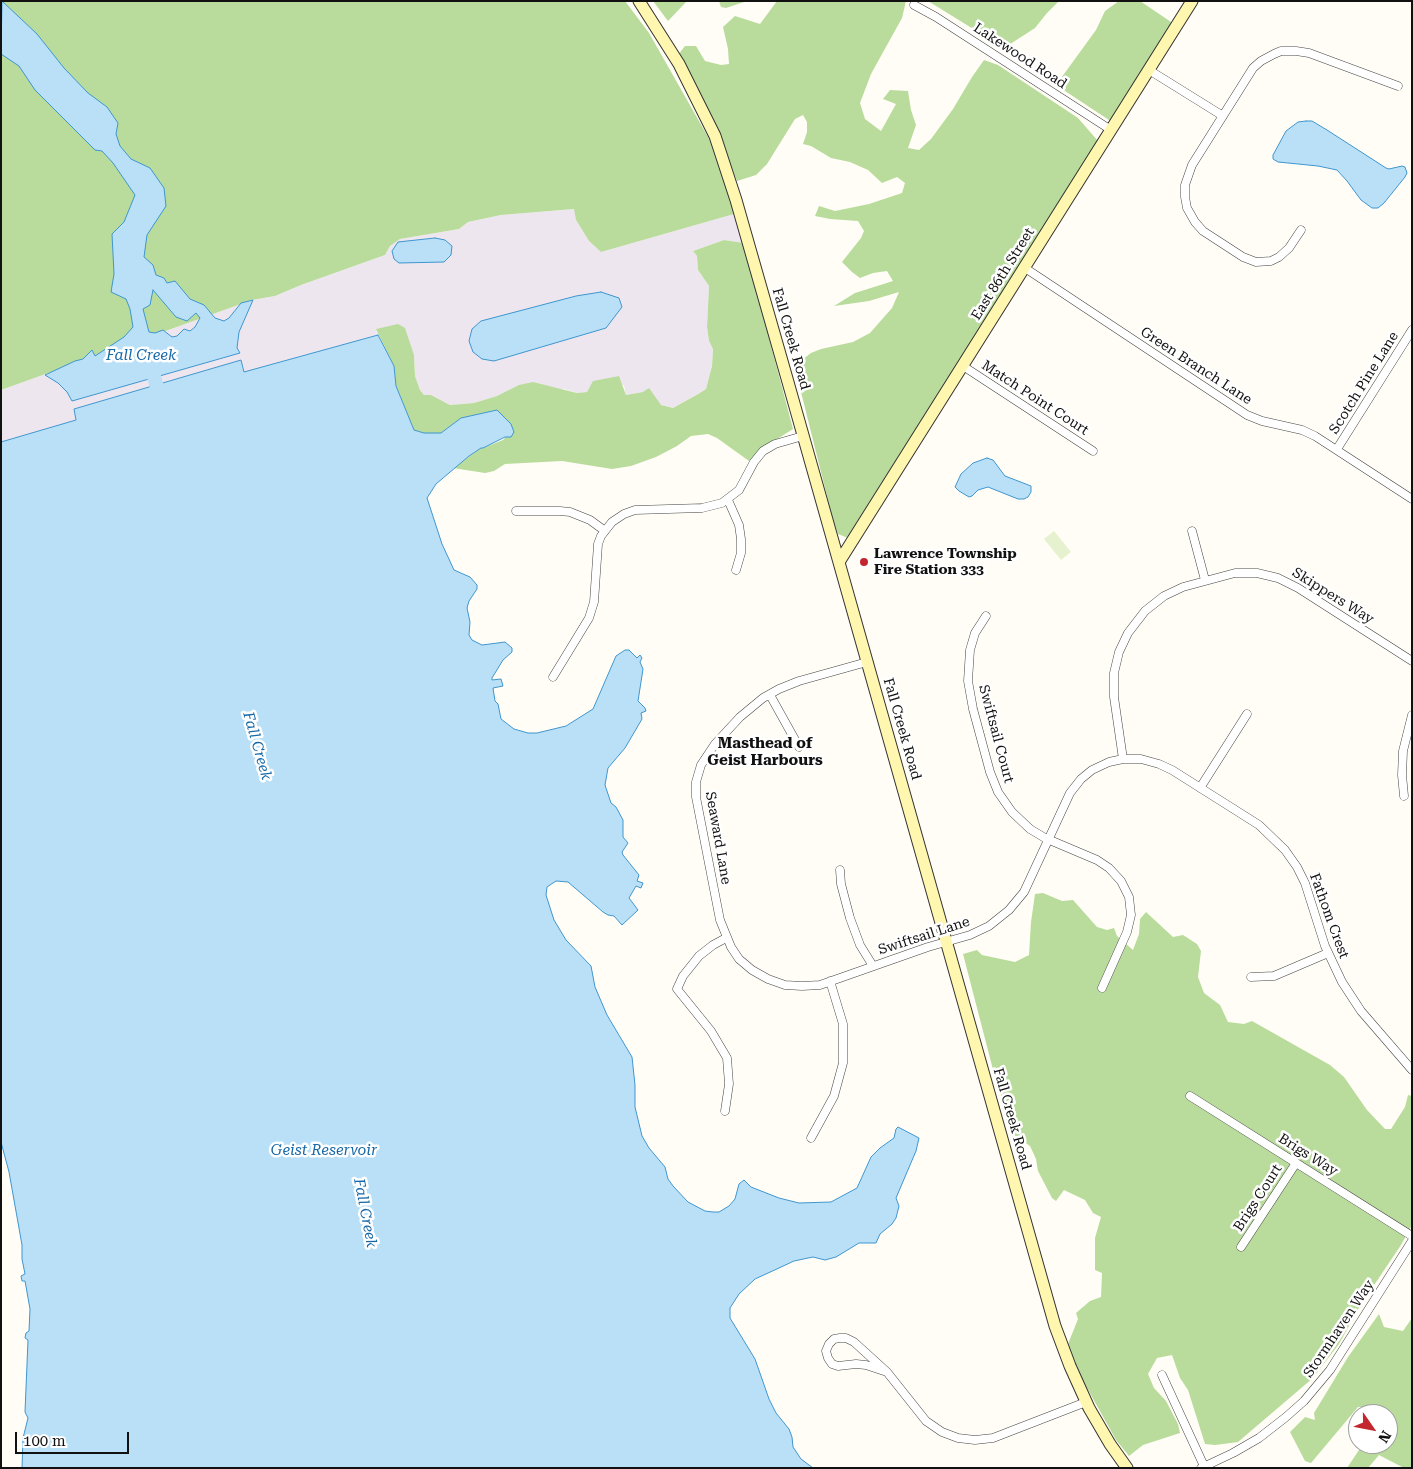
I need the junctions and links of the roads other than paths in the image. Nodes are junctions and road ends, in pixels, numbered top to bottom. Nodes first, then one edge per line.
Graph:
1 (639, 1) edge
2 (1192, 1) edge
3 (914, 5) dead end
4 (1149, 70) junction
5 (1398, 86) dead end
6 (1223, 116) junction
7 (1111, 130) junction
8 (1301, 230) dead end
9 (1025, 268) junction
10 (1412, 330) edge
11 (963, 366) junction
12 (804, 436) junction
13 (1336, 449) junction
14 (1093, 451) dead end
15 (1412, 498) edge
16 (728, 500) junction
17 (516, 511) dead end
18 (605, 530) junction
19 (1192, 531) dead end
20 (839, 562) junction
21 (736, 570) dead end
22 (1205, 580) junction
23 (986, 616) dead end
24 (1412, 661) edge
25 (867, 662) junction
26 (553, 677) dead end
27 (770, 695) junction
28 (1247, 714) dead end
29 (1412, 714) edge
30 (799, 747) dead end
31 (1123, 759) junction
32 (1200, 788) junction
33 (1404, 796) dead end
34 (1049, 840) junction
35 (840, 870) dead end
36 (726, 938) junction
37 (946, 942) junction
38 (1328, 953) junction
39 (873, 966) junction
40 (1251, 977) dead end
41 (830, 981) junction
42 (1102, 988) dead end
43 (1412, 1070) edge
44 (1190, 1096) dead end
45 (725, 1111) dead end
46 (811, 1138) dead end
47 (1296, 1162) junction
48 (1412, 1236) edge
49 (1412, 1241) edge
50 (1241, 1247) dead end
51 (886, 1372) junction
52 (1162, 1375) dead end
53 (1086, 1402) junction
54 (1202, 1467) edge
55 (1127, 1468) edge

1 - 12 main road, Fall Creek Road
2 - 4 main road, East 86th Street
3 - 7 street, Lakewood Road
4 - 6 street
4 - 7 main road, East 86th Street
5 - 6 street
6 - 8 street
7 - 9 main road, East 86th Street
9 - 11 main road, East 86th Street
9 - 13 street, Green Branch Lane
10 - 13 street, Scotch Pine Lane
11 - 14 street, Match Point Court
11 - 20 main road, East 86th Street
12 - 16 street
12 - 20 main road, Fall Creek Road
13 - 15 street, Green Branch Lane
16 - 18 street
16 - 21 street
17 - 18 street
18 - 26 street
19 - 22 street
20 - 25 main road, Fall Creek Road
22 - 24 street, Skippers Way
22 - 31 street, Skippers Way
23 - 34 street, Swiftsail Court
25 - 27 street, Seaward Lane
25 - 37 main road, Fall Creek Road
27 - 30 street
27 - 36 street, Seaward Lane
28 - 32 street
29 - 33 street
31 - 32 street, Fathom Crest
31 - 34 street, Swiftsail Lane
32 - 38 street, Fathom Crest
34 - 37 street, Swiftsail Lane
34 - 42 street, Swiftsail Court
35 - 39 street
36 - 41 street, Swiftsail Lane
36 - 45 street
37 - 39 street, Swiftsail Lane
37 - 53 main road, Fall Creek Road
38 - 40 street
38 - 43 street, Fathom Crest
39 - 41 street, Swiftsail Lane
41 - 46 street
44 - 47 street, Brigs Way
47 - 48 street, Brigs Way
47 - 50 street, Brigs Court
49 - 54 street, Stormhaven Way
51 - 51 street
51 - 53 street
52 - 54 street
53 - 55 main road, Fall Creek Road

